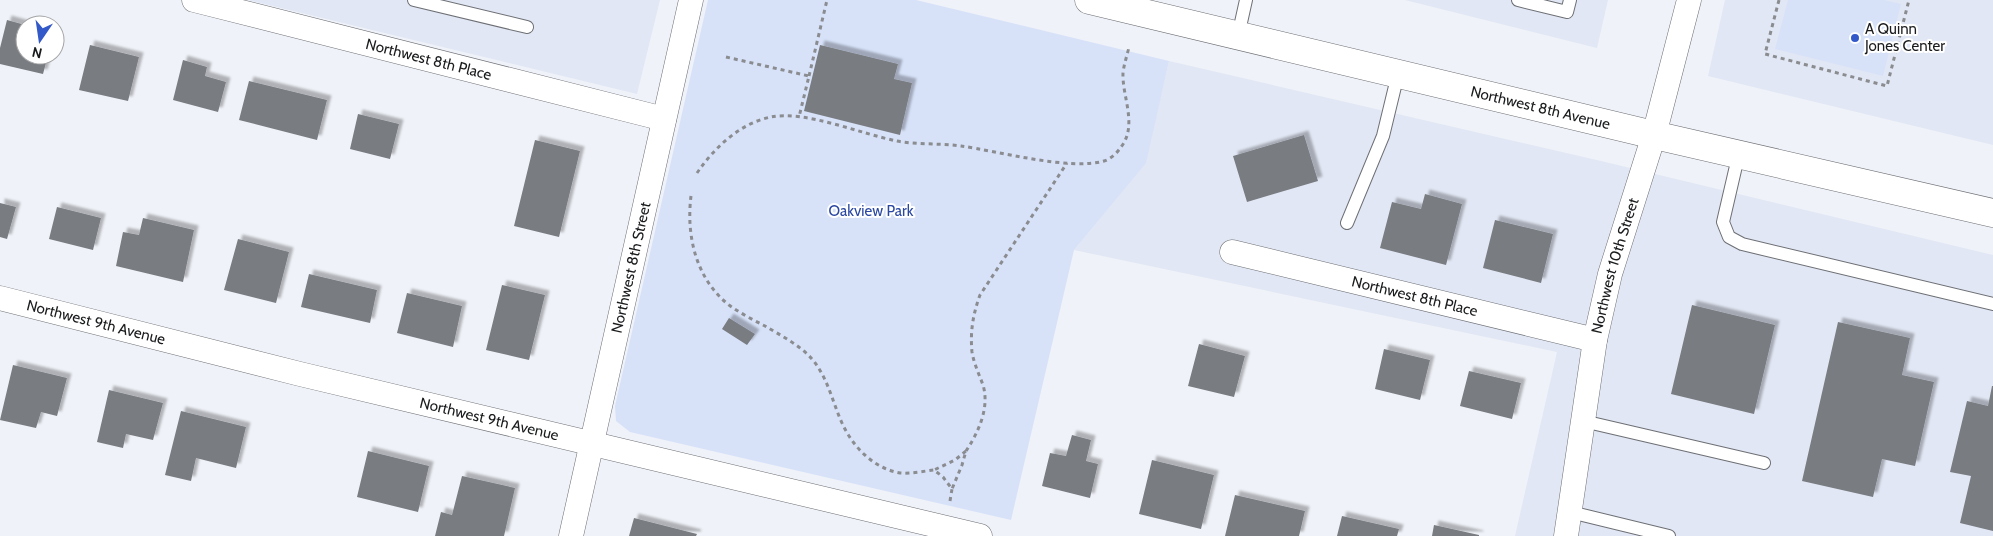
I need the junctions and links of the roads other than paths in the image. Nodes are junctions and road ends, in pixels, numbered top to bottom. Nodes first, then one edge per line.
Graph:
1 (194, 0) edge
2 (414, 0) edge
3 (691, 0) edge
4 (1089, 0) edge
5 (1246, 0) edge
6 (1518, 0) edge
7 (1570, 0) edge
8 (1689, 0) edge
9 (1155, 8) edge
10 (527, 28) dead end
11 (1238, 36) junction
12 (1398, 74) junction
13 (664, 120) junction
14 (1654, 135) junction
15 (1739, 154) junction
16 (1993, 213) edge
17 (1347, 223) dead end
18 (1232, 252) dead end
19 (0, 298) edge
20 (1993, 304) edge
21 (1595, 340) junction
22 (1583, 421) junction
23 (593, 443) junction
24 (1764, 463) dead end
25 (1570, 512) junction
26 (571, 536) edge
27 (980, 536) edge
28 (1566, 536) edge
29 (1669, 536) edge

1 - 13 street, Northwest 8th Place
2 - 10 lane
3 - 13 street, Northwest 8th Street
4 - 9 street, Northwest 8th Avenue
5 - 11 lane
6 - 7 lane
8 - 14 street, Northwest 10th Street
9 - 11 street, Northwest 8th Avenue
11 - 12 street, Northwest 8th Avenue
12 - 14 street, Northwest 8th Avenue
12 - 17 lane
13 - 23 street, Northwest 8th Street
14 - 15 street, Northwest 8th Avenue
14 - 21 street, Northwest 10th Street
15 - 16 street, Northwest 8th Avenue
15 - 20 lane
18 - 21 street, Northwest 8th Place
19 - 23 street, Northwest 9th Avenue
21 - 22 street, Northwest 10th Street
22 - 24 lane
22 - 25 street, Northwest 10th Street
23 - 26 street, Northwest 8th Street
23 - 27 street, Northwest 9th Avenue
25 - 28 street, Northwest 10th Street
25 - 29 lane

